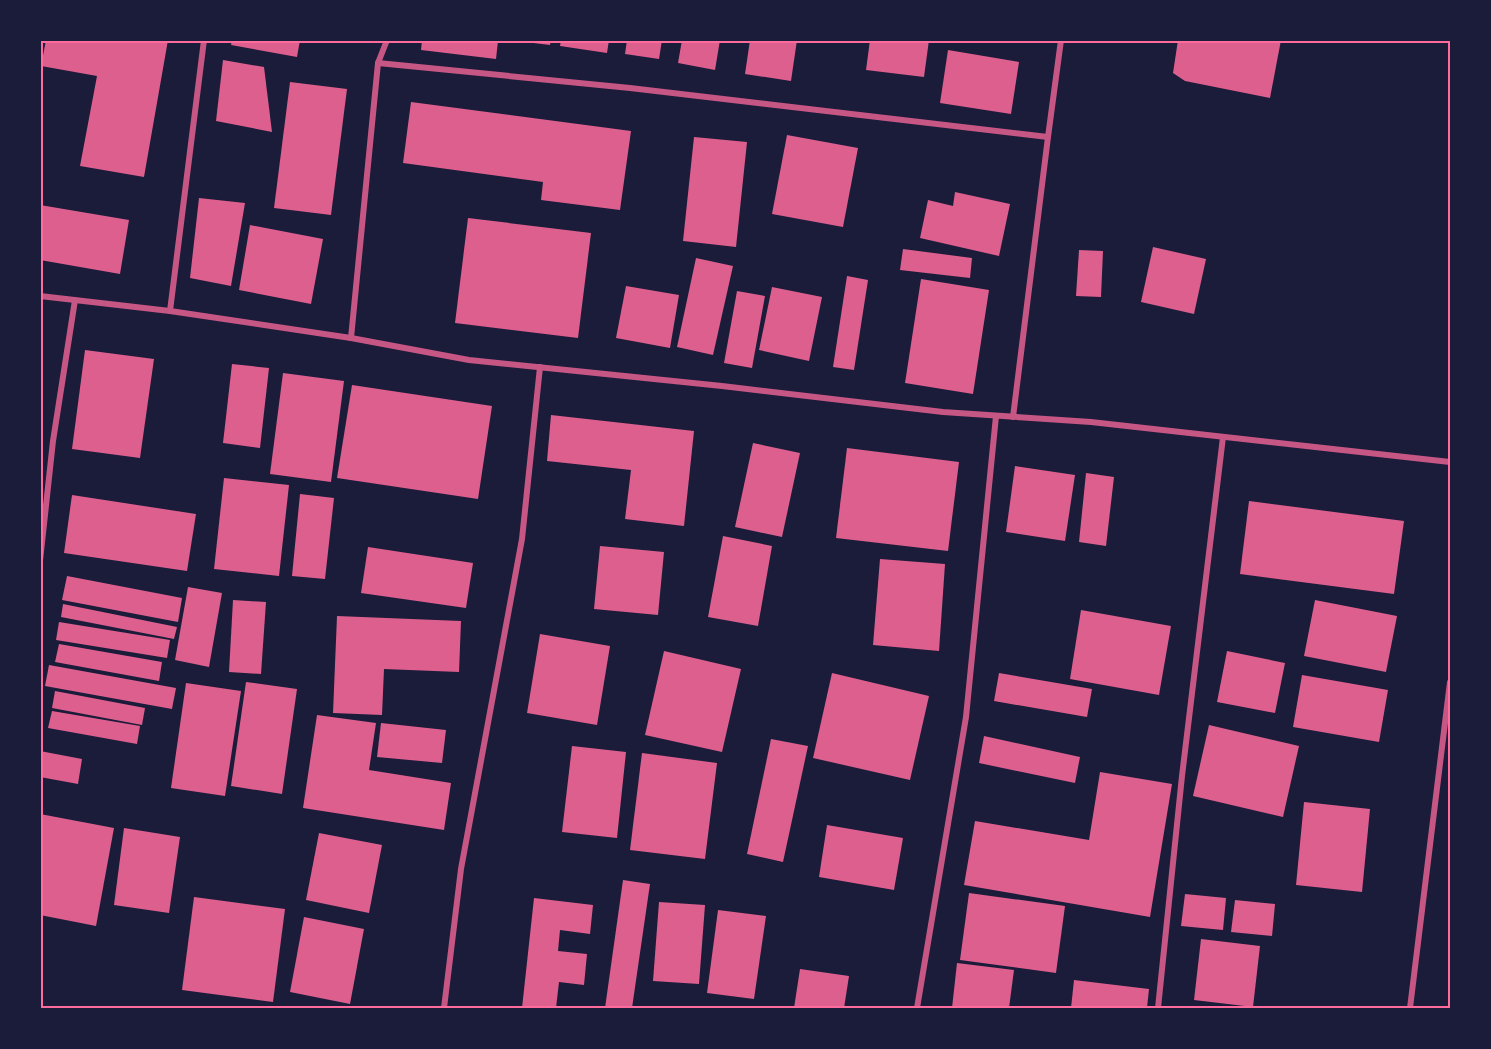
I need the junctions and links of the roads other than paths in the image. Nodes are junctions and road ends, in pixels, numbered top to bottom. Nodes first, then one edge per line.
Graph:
1 (204, 40) edge
2 (387, 40) edge
3 (1061, 40) edge
4 (378, 63) junction
5 (1048, 137) junction
6 (40, 296) edge
7 (75, 300) junction
8 (171, 311) junction
9 (351, 338) junction
10 (540, 367) junction
11 (996, 416) junction
12 (1013, 417) junction
13 (1223, 437) junction
14 (1450, 462) edge
15 (40, 561) edge
16 (1450, 682) edge
17 (444, 1008) edge
18 (917, 1008) edge
19 (1158, 1008) edge
20 (1410, 1008) edge

1 - 8 street
2 - 4 street
3 - 5 street
4 - 5 street
4 - 9 street
5 - 12 street
6 - 7 street
7 - 8 street
7 - 15 street
8 - 9 street
9 - 10 street
10 - 11 street
10 - 17 street
11 - 12 street
11 - 18 street
12 - 13 street
13 - 14 street
13 - 19 street
16 - 20 street

